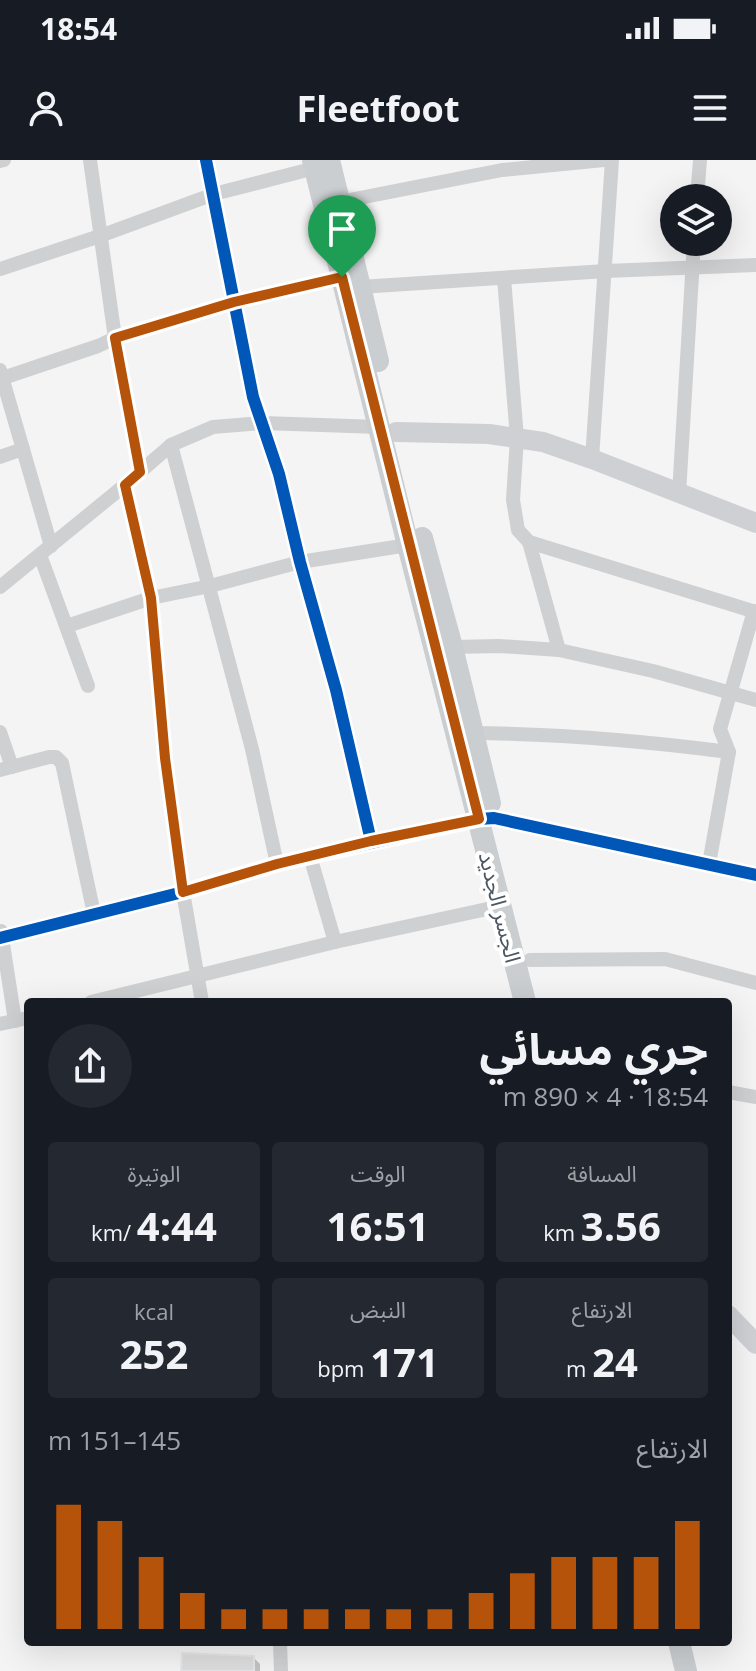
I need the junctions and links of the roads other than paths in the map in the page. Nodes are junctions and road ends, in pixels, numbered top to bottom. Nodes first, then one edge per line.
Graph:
1 (90, 160) edge
2 (206, 160) edge
3 (604, 160) edge
4 (612, 160) edge
5 (700, 160) edge
6 (319, 163) edge
7 (698, 184) edge
8 (214, 194) junction
9 (339, 202) junction
10 (100, 236) junction
11 (693, 256) edge
12 (756, 265) edge
13 (693, 268) junction
14 (0, 269) edge
15 (606, 271) junction
16 (504, 278) junction
17 (351, 282) junction
18 (234, 302) junction
19 (115, 338) junction
20 (1, 376) edge
21 (263, 423) junction
22 (387, 430) junction
23 (517, 438) junction
24 (171, 445) junction
25 (23, 449) junction
26 (0, 457) edge
27 (592, 459) junction
28 (140, 472) junction
29 (125, 485) junction
30 (679, 494) junction
31 (756, 523) edge
32 (529, 542) junction
33 (408, 545) junction
34 (46, 550) junction
35 (300, 562) junction
36 (210, 586) junction
37 (0, 587) edge
38 (151, 598) junction
39 (755, 612) edge
40 (67, 626) junction
41 (452, 647) junction
42 (559, 650) junction
43 (88, 686) dead end
44 (731, 694) junction
45 (756, 700) edge
46 (0, 732) edge
47 (473, 733) junction
48 (729, 752) junction
49 (6, 768) edge
50 (486, 819) junction
51 (371, 841) junction
52 (310, 856) junction
53 (277, 864) junction
54 (709, 864) junction
55 (756, 875) edge
56 (183, 892) junction
57 (501, 906) junction
58 (94, 914) junction
59 (1, 934) edge
60 (335, 942) junction
61 (530, 960) junction
62 (196, 975) junction
63 (756, 983) edge
64 (107, 998) edge
65 (201, 998) edge
66 (524, 998) edge
67 (539, 998) edge
68 (14, 1021) edge
69 (732, 1093) edge
70 (756, 1097) edge
71 (732, 1319) edge
72 (756, 1344) edge
73 (280, 1646) edge
74 (680, 1646) edge
75 (696, 1646) edge
76 (281, 1671) edge
77 (686, 1671) edge
78 (702, 1671) edge

1 - 10 street
2 - 8 street
3 - 9 street
4 - 15 street
5 - 7 street
6 - 8 street
6 - 9 main road, الجسر الجديد
6 - 17 main road, الجسر الجديد
8 - 10 street
8 - 18 street
9 - 17 main road, الجسر الجديد
10 - 14 street
10 - 19 street
11 - 13 street
12 - 13 street
13 - 15 street
13 - 30 street
15 - 16 street
15 - 27 street
16 - 17 street
16 - 23 street
17 - 18 street
17 - 22 main road, الجسر الجديد
18 - 19 street
18 - 21 street
19 - 20 street
19 - 28 street
20 - 25 street
21 - 22 street
21 - 24 street
21 - 35 street
22 - 23 street
22 - 33 main road, الجسر الجديد
22 - 41 main road, الجسر الجديد
23 - 27 street
23 - 32 street
24 - 28 street
24 - 36 street
25 - 26 street
25 - 34 street
27 - 30 street
28 - 29 street
29 - 34 street
29 - 38 street
30 - 31 street
32 - 39 street
32 - 42 street
33 - 35 street
33 - 50 main road, الجسر الجديد
34 - 37 street
34 - 40 street
35 - 36 street
35 - 51 street
36 - 38 street
36 - 53 street
38 - 40 street
38 - 56 street
39 - 44 street
40 - 43 street
41 - 42 street
41 - 47 main road, الجسر الجديد
42 - 44 street
44 - 45 street
44 - 48 street
46 - 49 street
47 - 48 street
47 - 50 main road, الجسر الجديد
48 - 54 street
49 - 58 street
50 - 51 street
50 - 54 street
50 - 57 main road, الجسر الجديد
50 - 61 main road, الجسر الجديد
51 - 52 street
52 - 53 street
52 - 60 street
53 - 56 street
54 - 55 street
56 - 58 street
56 - 62 street
57 - 60 street
57 - 66 main road, الجسر الجديد
58 - 59 street
59 - 68 street
60 - 62 street
61 - 63 street
61 - 67 main road, الجسر الجديد
62 - 64 street
62 - 65 street
69 - 70 street
71 - 72 street
73 - 76 street
74 - 77 main road
75 - 78 main road

